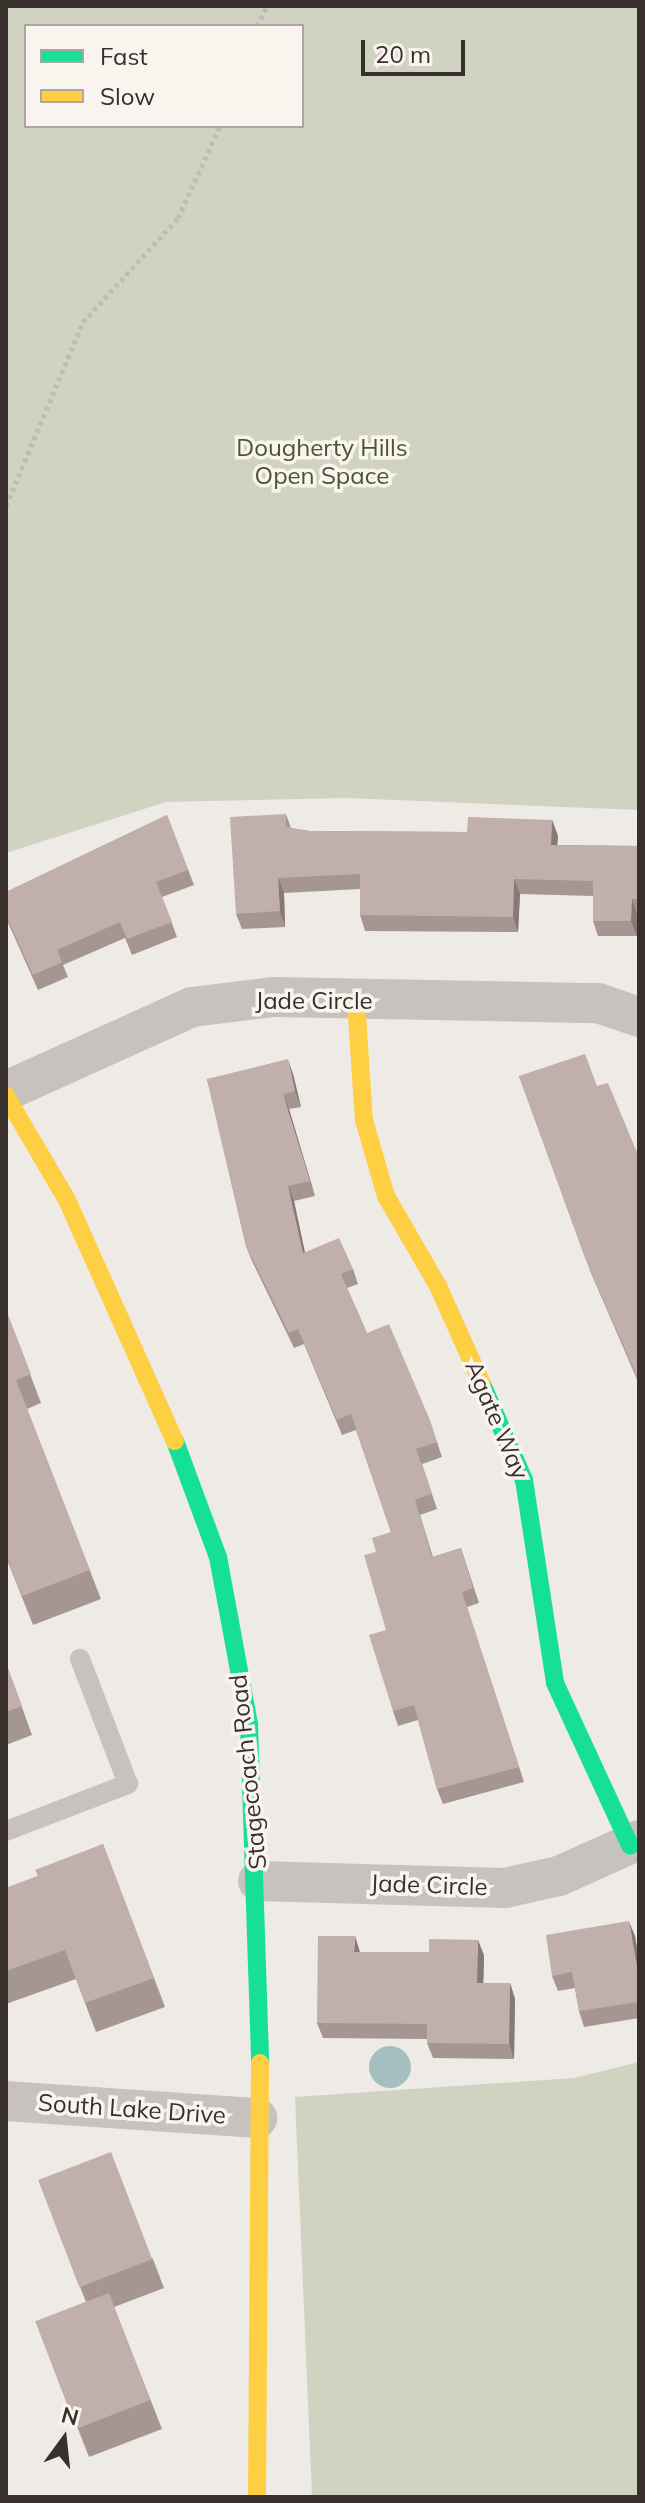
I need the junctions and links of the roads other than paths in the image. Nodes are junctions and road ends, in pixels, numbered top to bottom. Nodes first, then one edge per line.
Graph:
1 (356, 1001) junction
2 (639, 1017) edge
3 (6, 1094) edge
4 (80, 1659) dead end
5 (6, 1831) edge
6 (634, 1843) edge
7 (258, 1881) junction
8 (6, 2101) edge
9 (257, 2118) junction
10 (257, 2497) edge

1 - 2 street, Jade Circle
1 - 3 street, Jade Circle
1 - 6 street, Agate Way
3 - 7 street, Stagecoach Road
4 - 5 lane
6 - 7 street, Jade Circle
7 - 9 street, Stagecoach Road
8 - 9 street, South Lake Drive
9 - 10 street, Stagecoach Road

